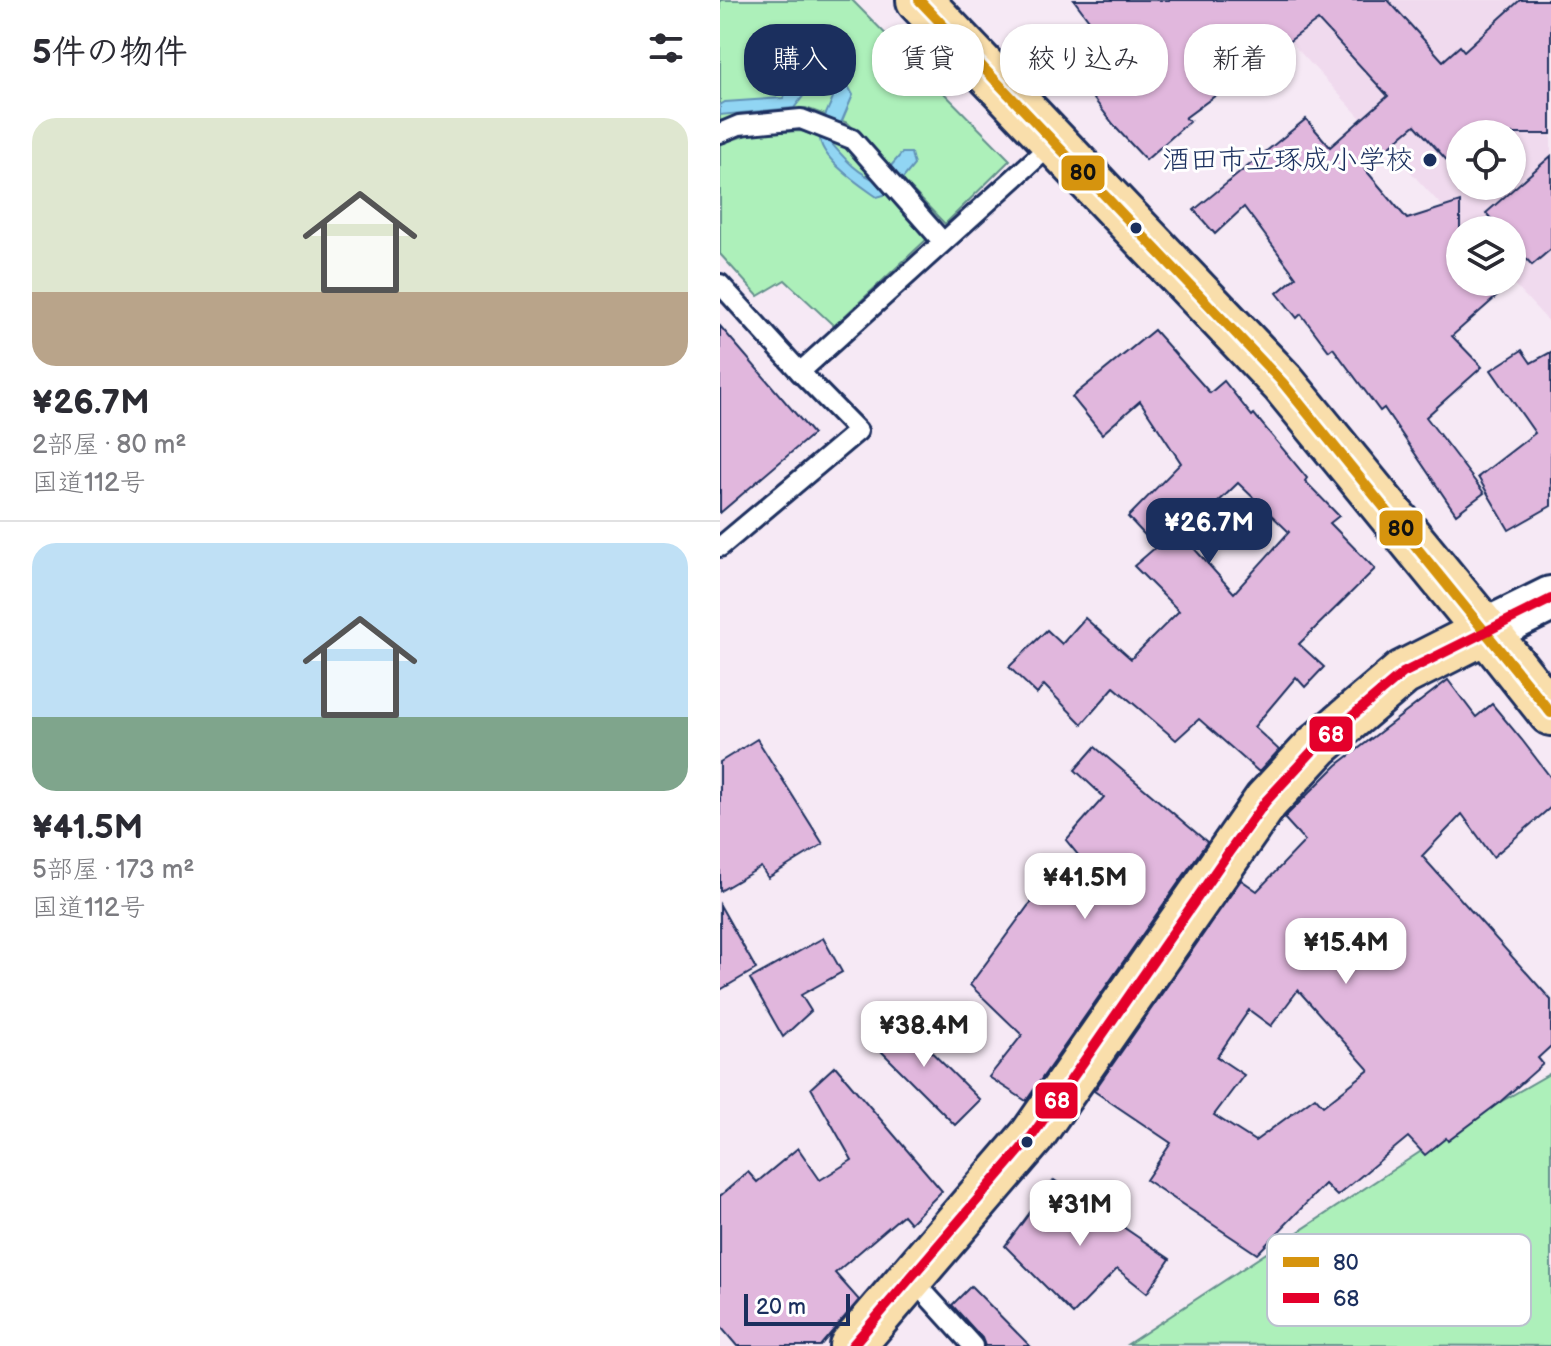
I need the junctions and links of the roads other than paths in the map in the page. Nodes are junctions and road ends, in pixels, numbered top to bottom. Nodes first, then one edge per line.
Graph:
1 (919, 0) edge
2 (720, 133) edge
3 (1055, 142) junction
4 (942, 241) junction
5 (720, 284) edge
6 (800, 372) junction
7 (720, 547) edge
8 (1551, 599) edge
9 (1486, 631) junction
10 (1551, 713) edge
11 (912, 1279) junction
12 (852, 1346) edge
13 (973, 1346) edge

1 - 3 main road
2 - 4 lane
3 - 4 lane
3 - 9 main road
4 - 6 lane
5 - 6 lane
6 - 7 lane
8 - 9 street
9 - 10 main road
9 - 11 main road
11 - 12 main road
11 - 13 lane

